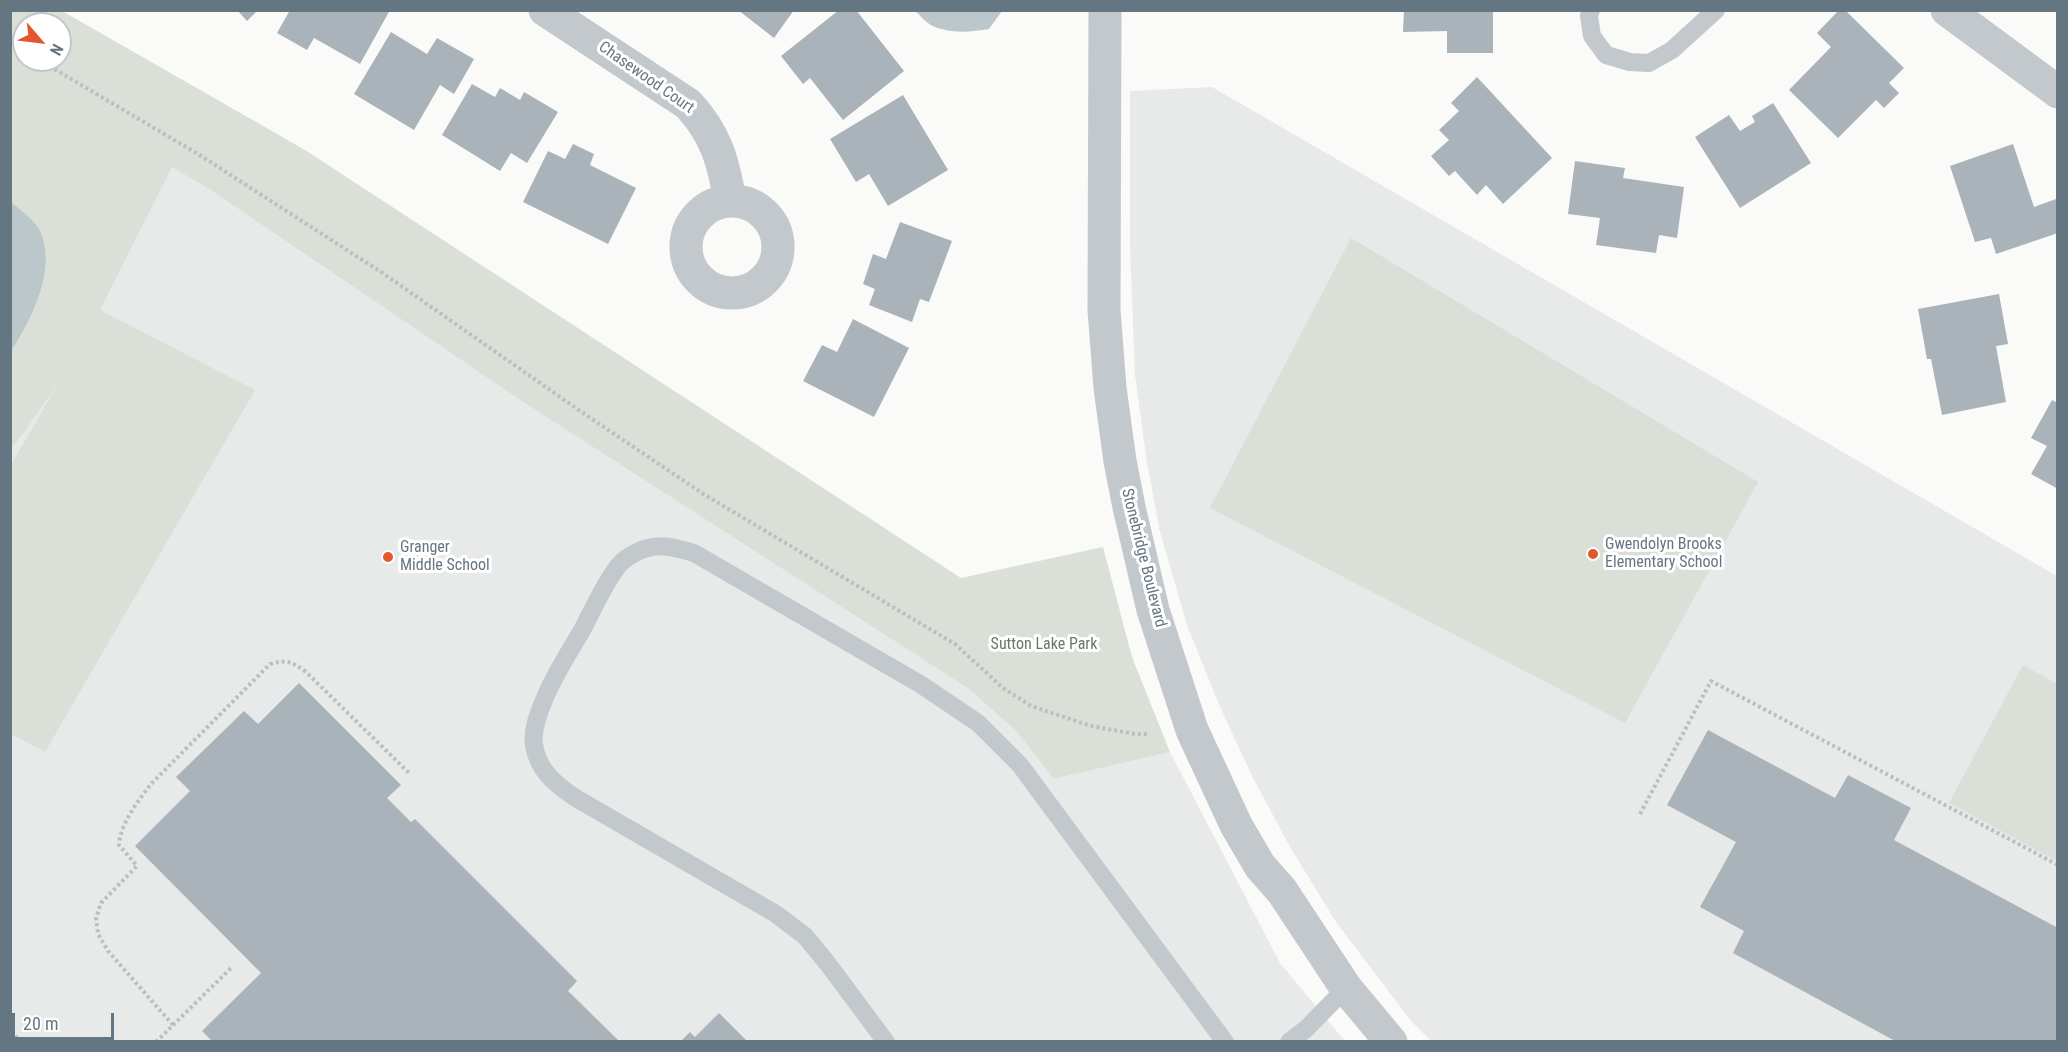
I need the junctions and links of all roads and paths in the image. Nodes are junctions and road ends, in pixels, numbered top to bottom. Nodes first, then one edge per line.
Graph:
1 (545, 10) edge
2 (1106, 10) edge
3 (1591, 10) edge
4 (1716, 10) edge
5 (1947, 10) edge
6 (59, 72) edge
7 (2058, 92) edge
8 (730, 200) dead end
9 (1147, 734) dead end
10 (410, 774) dead end
11 (1640, 814) dead end
12 (2058, 865) edge
13 (232, 967) dead end
14 (1346, 988) junction
15 (173, 1025) junction
16 (10, 1033) edge
17 (24, 1041) edge
18 (156, 1041) edge
19 (886, 1041) edge
20 (1225, 1041) edge
21 (1289, 1041) edge
22 (1391, 1041) edge

1 - 8 street, Chasewood Court
2 - 14 street, Stonebridge Boulevard
3 - 4 lane
5 - 7 street
6 - 9 path
10 - 15 path
11 - 12 path
13 - 15 path
14 - 21 lane
14 - 22 street, Stonebridge Boulevard
15 - 18 path
16 - 17 path
19 - 20 lane

